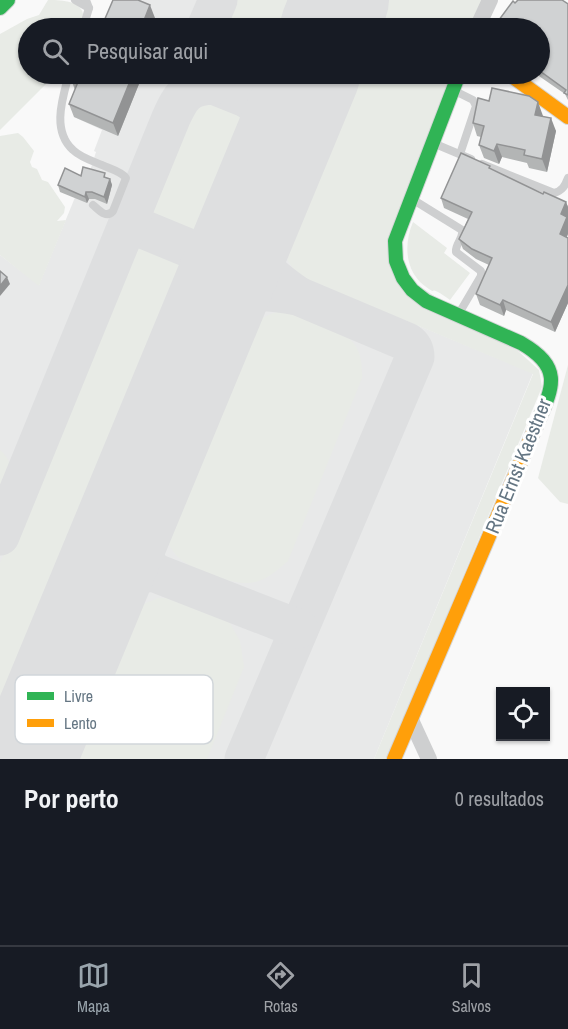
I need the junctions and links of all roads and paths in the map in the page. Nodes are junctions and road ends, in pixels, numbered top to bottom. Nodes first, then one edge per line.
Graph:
1 (8, 0) edge
2 (75, 0) edge
3 (490, 0) edge
4 (88, 4) edge
5 (0, 8) edge
6 (482, 18) edge
7 (66, 84) edge
8 (455, 84) edge
9 (523, 84) edge
10 (453, 90) junction
11 (568, 117) edge
12 (432, 143) junction
13 (460, 154) junction
14 (568, 178) edge
15 (411, 198) junction
16 (93, 205) dead end
17 (458, 315) junction
18 (411, 720) junction
19 (394, 759) edge
20 (429, 759) edge

1 - 5 street
2 - 4 lane
3 - 6 street
7 - 16 lane
8 - 10 street, Rua Ernst Kaestner
9 - 11 street
10 - 12 street, Rua Ernst Kaestner
10 - 13 lane
12 - 13 lane
12 - 15 street, Rua Ernst Kaestner
13 - 14 lane
15 - 17 street, Rua Ernst Kaestner
15 - 17 lane
17 - 18 street, Rua Ernst Kaestner
18 - 19 street, Rua Ernst Kaestner
18 - 20 street

